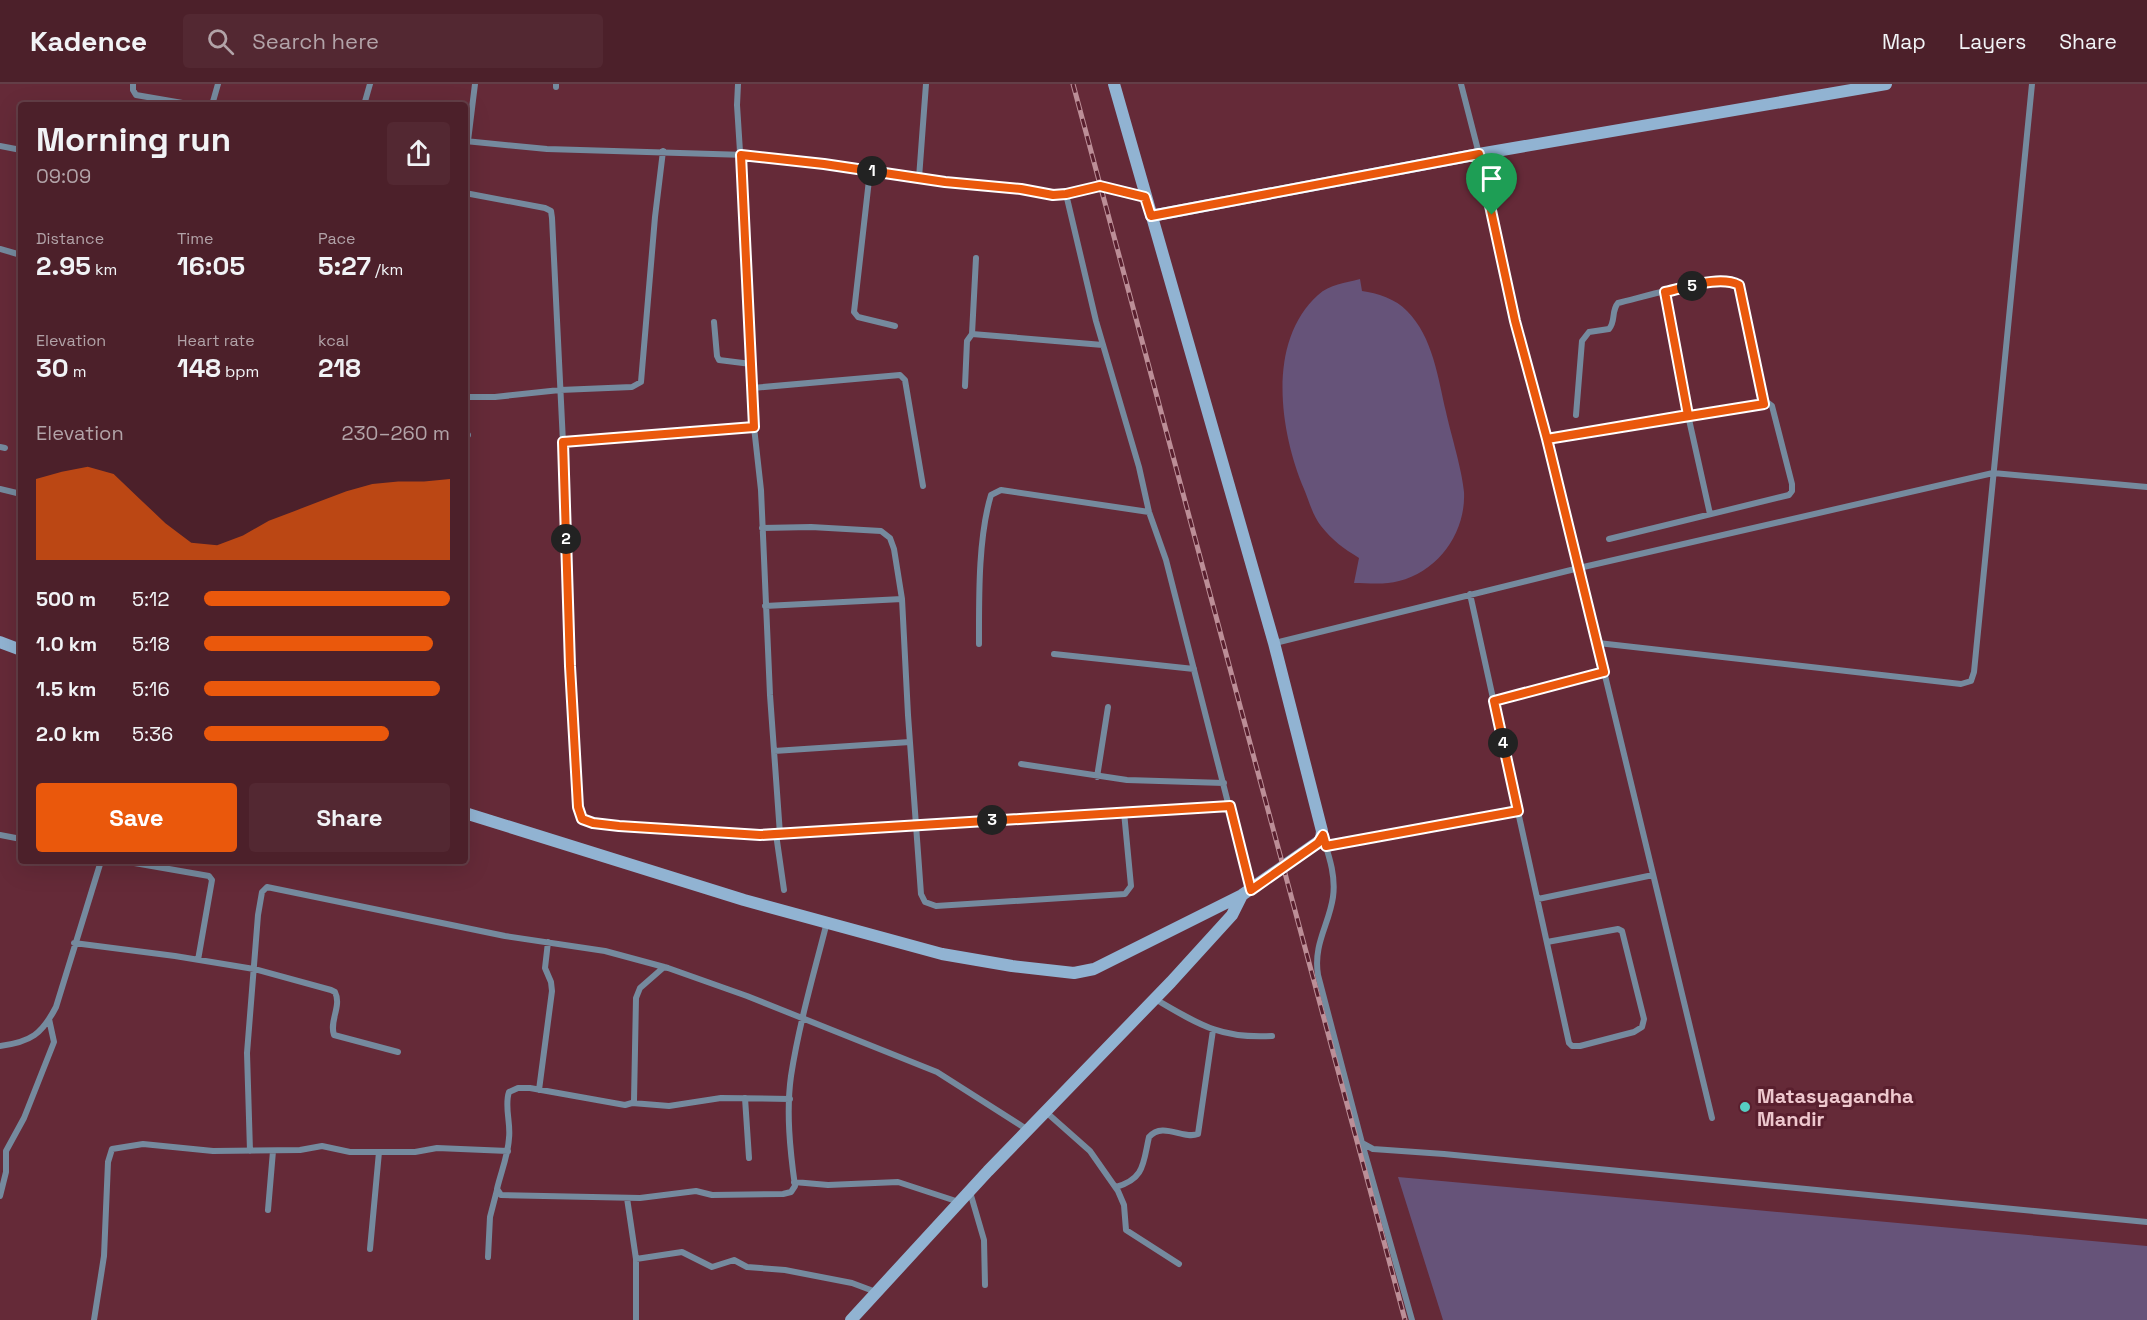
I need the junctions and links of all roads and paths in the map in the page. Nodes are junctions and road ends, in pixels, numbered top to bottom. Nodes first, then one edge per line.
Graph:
1 (133, 84) edge
2 (218, 84) edge
3 (370, 84) edge
4 (475, 84) edge
5 (738, 84) edge
6 (926, 84) edge
7 (1114, 84) edge
8 (1461, 84) edge
9 (1886, 84) edge
10 (2032, 84) edge
11 (177, 102) edge
12 (213, 102) edge
13 (365, 102) edge
14 (468, 134) edge
15 (468, 141) edge
16 (0, 146) edge
17 (18, 149) edge
18 (663, 151) junction
19 (1479, 154) junction
20 (741, 155) junction
21 (870, 171) junction
22 (919, 178) junction
23 (468, 194) edge
24 (1066, 194) junction
25 (1145, 197) junction
26 (1151, 216) junction
27 (0, 249) edge
28 (18, 254) edge
29 (976, 258) dead end
30 (1665, 292) junction
31 (714, 322) dead end
32 (895, 326) dead end
33 (972, 334) junction
34 (1103, 345) junction
35 (751, 364) junction
36 (965, 386) dead end
37 (752, 388) junction
38 (560, 390) junction
39 (468, 397) edge
40 (1764, 404) junction
41 (1576, 415) dead end
42 (1688, 415) junction
43 (754, 427) junction
44 (1547, 439) junction
45 (563, 442) junction
46 (1993, 473) junction
47 (923, 486) dead end
48 (2147, 487) edge
49 (0, 489) edge
50 (18, 494) edge
51 (1149, 512) junction
52 (1710, 514) junction
53 (762, 528) junction
54 (1609, 539) dead end
55 (1579, 568) junction
56 (1470, 594) junction
57 (902, 599) junction
58 (765, 606) junction
59 (0, 642) edge
60 (1274, 643) junction
61 (1598, 643) junction
62 (979, 644) dead end
63 (18, 649) edge
64 (1054, 654) dead end
65 (1194, 669) junction
66 (1604, 672) junction
67 (1494, 701) junction
68 (1108, 707) dead end
69 (909, 742) junction
70 (774, 751) junction
71 (1021, 764) dead end
72 (1097, 777) junction
73 (1224, 783) junction
74 (1230, 806) junction
75 (1518, 811) junction
76 (1124, 812) junction
77 (468, 814) edge
78 (915, 825) junction
79 (778, 834) junction
80 (0, 835) edge
81 (18, 838) edge
82 (1324, 840) junction
83 (100, 864) edge
84 (140, 864) edge
85 (1653, 875) junction
86 (784, 890) dead end
87 (1246, 892) junction
88 (1538, 899) junction
89 (826, 922) junction
90 (548, 942) junction
91 (1547, 942) junction
92 (74, 943) junction
93 (198, 960) junction
94 (664, 967) junction
95 (254, 969) junction
96 (1155, 999) junction
97 (803, 1018) junction
98 (49, 1019) junction
99 (1213, 1030) junction
100 (1272, 1036) dead end
101 (0, 1046) edge
102 (398, 1052) dead end
103 (539, 1090) junction
104 (745, 1098) junction
105 (790, 1099) junction
106 (632, 1103) junction
107 (1046, 1112) junction
108 (1712, 1118) dead end
109 (1028, 1130) junction
110 (0, 1143) edge
111 (1362, 1143) junction
112 (8, 1144) junction
113 (250, 1151) junction
114 (273, 1151) junction
115 (508, 1151) junction
116 (379, 1152) junction
117 (749, 1158) dead end
118 (794, 1182) junction
119 (1116, 1187) junction
120 (497, 1189) junction
121 (970, 1191) junction
122 (0, 1196) edge
123 (627, 1198) junction
124 (959, 1203) junction
125 (268, 1210) dead end
126 (2147, 1222) edge
127 (370, 1249) dead end
128 (488, 1257) dead end
129 (636, 1259) junction
130 (1179, 1264) dead end
131 (985, 1285) dead end
132 (876, 1292) junction
133 (94, 1320) edge
134 (636, 1320) edge
135 (850, 1320) edge
136 (1412, 1320) edge

1 - 11 street
2 - 12 street
3 - 13 street
4 - 14 street
5 - 20 street
6 - 22 street
7 - 25 main road
8 - 19 street
9 - 19 main road
10 - 46 street
15 - 18 street
16 - 17 street
18 - 20 street
18 - 38 street
19 - 26 main road
19 - 44 street
20 - 21 street
20 - 35 street
21 - 22 street
21 - 32 street
22 - 24 street
23 - 38 street
24 - 25 street
24 - 34 street
25 - 26 main road
26 - 60 main road
27 - 28 street
29 - 33 street
30 - 40 street
30 - 41 street
30 - 42 street
31 - 35 street
33 - 34 street
33 - 36 street
34 - 51 street
35 - 37 street
37 - 43 street
37 - 47 street
38 - 39 street
38 - 45 street
40 - 42 street
40 - 52 street
42 - 44 street
42 - 52 street
43 - 45 street
43 - 53 street
44 - 55 street
45 - 79 street
46 - 48 street
46 - 55 street
46 - 61 street
49 - 50 street
51 - 62 street
51 - 65 street
52 - 54 street
53 - 57 street
53 - 58 street
55 - 56 street
55 - 61 street
56 - 60 street
56 - 67 street
57 - 58 street
57 - 69 street
58 - 70 street
59 - 63 main road
60 - 82 main road
61 - 66 street
64 - 65 street
65 - 73 street
66 - 67 street
66 - 85 street
67 - 75 street
68 - 72 street
69 - 70 street
69 - 78 street
70 - 79 street
71 - 72 street
72 - 73 street
73 - 74 street
74 - 76 street
74 - 87 street
75 - 82 street
75 - 88 street
76 - 78 street
76 - 78 street
77 - 89 main road
78 - 79 street
79 - 86 street
80 - 81 street
82 - 87 main road
82 - 111 street
83 - 92 street
84 - 93 street
85 - 88 street
85 - 108 street
87 - 89 main road
87 - 96 main road
88 - 91 street
89 - 97 street
90 - 94 street
90 - 95 street
90 - 103 street
91 - 91 street
92 - 93 street
92 - 98 street
93 - 95 street
94 - 97 street
94 - 106 street
95 - 102 street
95 - 113 street
96 - 99 street
96 - 107 main road
97 - 105 street
97 - 109 street
98 - 101 street
98 - 112 street
99 - 100 street
99 - 119 street
103 - 106 street
103 - 115 street
104 - 105 street
104 - 106 street
104 - 117 street
105 - 118 street
107 - 109 main road
107 - 119 street
109 - 121 main road
110 - 112 street
111 - 126 street
111 - 136 street
112 - 122 street
113 - 114 street
113 - 133 street
114 - 116 street
114 - 125 street
115 - 116 street
115 - 120 street
116 - 127 street
118 - 123 street
118 - 124 street
119 - 130 street
120 - 123 street
120 - 128 street
121 - 124 main road
121 - 131 street
123 - 129 street
124 - 132 main road
129 - 132 street
129 - 134 street
132 - 135 main road

